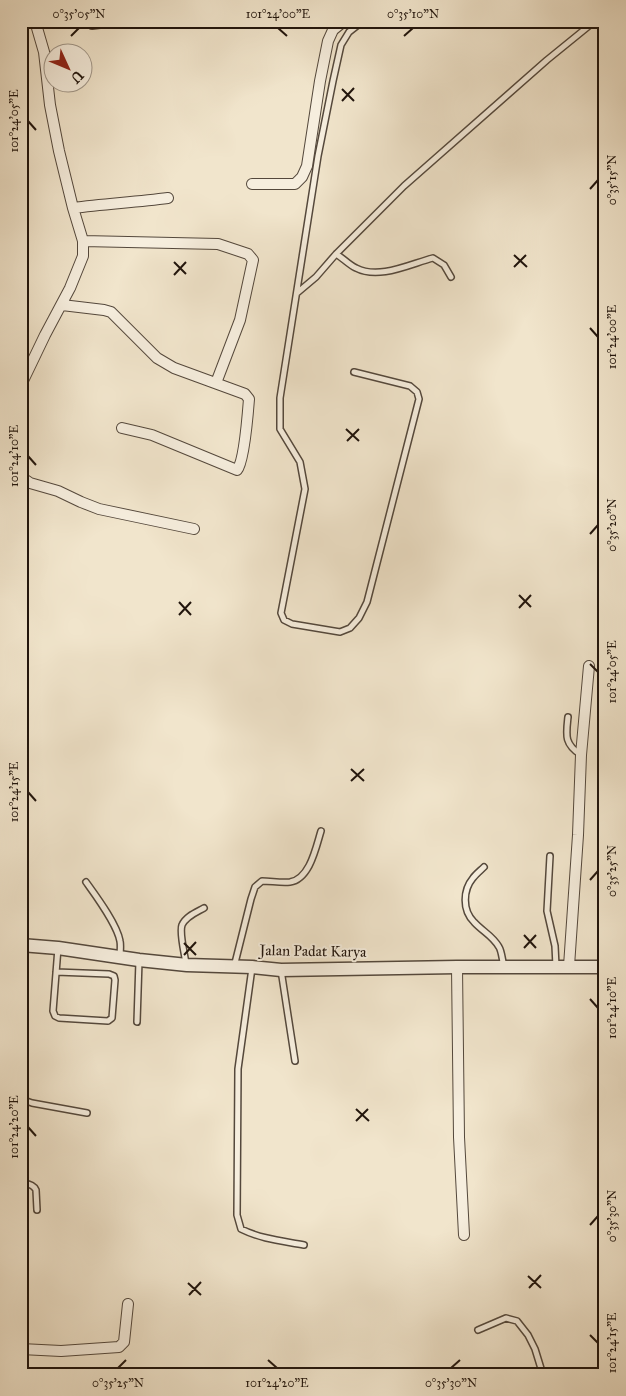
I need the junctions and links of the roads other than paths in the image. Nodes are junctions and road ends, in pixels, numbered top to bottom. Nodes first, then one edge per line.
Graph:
1 (35, 21) edge
2 (116, 21) edge
3 (344, 21) edge
4 (363, 21) edge
5 (595, 21) edge
6 (92, 24) dead end
7 (252, 184) dead end
8 (168, 198) dead end
9 (73, 208) junction
10 (83, 241) junction
11 (336, 254) junction
12 (451, 278) dead end
13 (296, 293) junction
14 (62, 304) junction
15 (354, 372) dead end
16 (216, 382) junction
17 (21, 385) edge
18 (122, 428) dead end
19 (21, 477) edge
20 (194, 529) dead end
21 (589, 666) dead end
22 (568, 716) dead end
23 (581, 755) junction
24 (321, 830) dead end
25 (550, 856) dead end
26 (484, 867) dead end
27 (86, 882) dead end
28 (204, 908) dead end
29 (21, 945) edge
30 (58, 948) junction
31 (120, 958) junction
32 (139, 960) junction
33 (187, 965) junction
34 (570, 966) junction
35 (233, 967) junction
36 (252, 967) junction
37 (457, 967) junction
38 (504, 967) junction
39 (556, 967) junction
40 (605, 967) edge
41 (281, 970) junction
42 (56, 972) junction
43 (137, 1022) dead end
44 (295, 1061) dead end
45 (21, 1099) edge
46 (87, 1114) dead end
47 (21, 1184) edge
48 (37, 1210) dead end
49 (464, 1235) dead end
50 (304, 1245) dead end
51 (128, 1304) dead end
52 (478, 1330) dead end
53 (21, 1349) edge
54 (543, 1375) edge

1 - 9 street
2 - 6 street
3 - 7 street
4 - 13 lane
5 - 11 lane
8 - 9 street
9 - 10 street
10 - 14 street
10 - 16 street
11 - 12 lane
11 - 13 lane
13 - 15 lane
14 - 16 street
14 - 17 street
16 - 18 street
19 - 20 street
21 - 23 street
22 - 23 lane
23 - 34 street
24 - 35 lane
25 - 39 lane
26 - 38 lane
27 - 31 lane
28 - 33 lane
29 - 30 street, Jalan Padat Karya
30 - 31 street, Jalan Padat Karya
30 - 42 lane
31 - 32 street, Jalan Padat Karya
32 - 33 street, Jalan Padat Karya
32 - 43 lane
33 - 35 street, Jalan Padat Karya
34 - 39 street, Jalan Padat Karya
34 - 40 street, Jalan Padat Karya
35 - 36 street, Jalan Padat Karya
36 - 41 street, Jalan Padat Karya
36 - 50 lane
37 - 38 street, Jalan Padat Karya
37 - 41 street, Jalan Padat Karya
37 - 49 street
38 - 39 street, Jalan Padat Karya
41 - 44 lane
42 - 42 lane
45 - 46 lane
47 - 48 lane
51 - 53 street
52 - 54 lane

